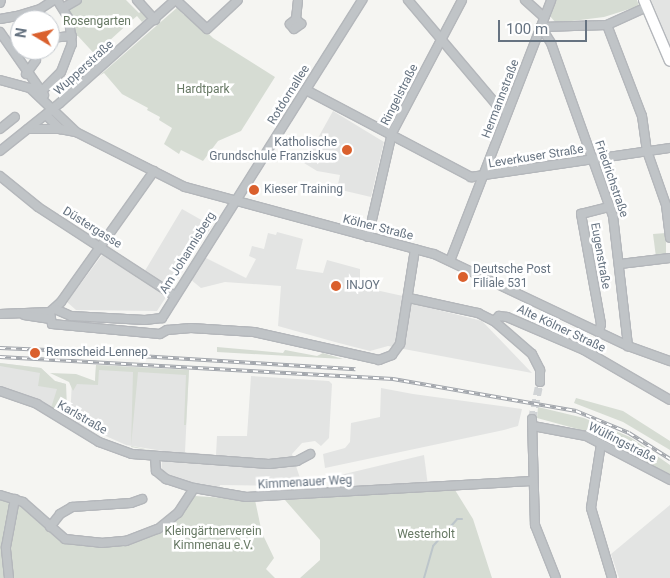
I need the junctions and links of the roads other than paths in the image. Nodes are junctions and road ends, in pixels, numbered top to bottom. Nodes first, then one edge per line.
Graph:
1 (56, 0) edge
2 (77, 0) edge
3 (137, 0) edge
4 (176, 0) edge
5 (238, 0) edge
6 (298, 0) edge
7 (362, 0) edge
8 (408, 0) edge
9 (462, 0) edge
10 (525, 0) edge
11 (551, 0) edge
12 (645, 4) edge
13 (63, 8) junction
14 (38, 10) edge
15 (544, 17) junction
16 (296, 18) dead end
17 (155, 20) junction
18 (607, 25) junction
19 (541, 28) junction
20 (0, 32) edge
21 (72, 36) junction
22 (60, 37) edge
23 (442, 39) junction
24 (35, 60) edge
25 (670, 61) edge
26 (26, 74) junction
27 (0, 80) edge
28 (306, 90) junction
29 (41, 92) junction
30 (51, 111) junction
31 (508, 112) junction
32 (15, 117) dead end
33 (0, 129) edge
34 (60, 129) junction
35 (22, 131) junction
36 (76, 132) junction
37 (391, 137) junction
38 (670, 148) edge
39 (0, 150) edge
40 (647, 151) junction
41 (594, 160) junction
42 (154, 171) junction
43 (0, 176) edge
44 (482, 177) junction
45 (234, 202) junction
46 (610, 206) junction
47 (368, 237) junction
48 (670, 238) edge
49 (101, 246) junction
50 (415, 248) junction
51 (670, 258) edge
52 (450, 261) junction
53 (620, 264) junction
54 (175, 296) junction
55 (409, 298) junction
56 (51, 313) junction
57 (0, 314) edge
58 (494, 321) junction
59 (166, 324) junction
60 (599, 332) junction
61 (628, 346) junction
62 (670, 361) edge
63 (540, 382) tunnel mouth
64 (0, 391) edge
65 (670, 400) edge
66 (602, 444) junction
67 (310, 454) dead end
68 (155, 458) junction
69 (670, 480) edge
70 (532, 481) junction
71 (194, 488) junction
72 (0, 495) edge
73 (15, 499) junction
74 (142, 499) dead end
75 (50, 527) junction
76 (9, 578) edge
77 (556, 578) edge
78 (612, 578) edge

1 - 13 street
1 - 14 street
2 - 13 street
3 - 17 street
4 - 5 street
4 - 17 street, Wupperstraße
6 - 16 street
7 - 28 street, Rotdornallee
8 - 23 street
9 - 23 street, Ringelstraße
10 - 15 street
11 - 15 street, Hermannstraße
12 - 18 street
12 - 25 main road
13 - 21 street
15 - 19 street, Hermannstraße
17 - 30 street, Wupperstraße
18 - 19 street
18 - 40 street
19 - 31 street, Hermannstraße
19 - 41 street, Friedrichstraße
20 - 26 street, Kölner Straße
21 - 22 street
21 - 29 street
23 - 31 street
23 - 37 street, Ringelstraße
24 - 26 street
26 - 29 street, Kölner Straße
27 - 30 street, Kölner Straße
28 - 37 street, Leverkuser Straße
28 - 45 street, Rotdornallee
29 - 30 street, Kölner Straße
30 - 34 street, Kölner Straße
30 - 35 street, Wupperstraße
30 - 36 street, Kölner Straße
31 - 44 street, Hermannstraße
32 - 33 street
34 - 35 street
34 - 36 street, Kölner Straße
35 - 39 street, Wupperstraße
36 - 42 street, Kölner Straße
37 - 44 street, Leverkuser Straße
37 - 47 street, Ringelstraße
38 - 40 street, Leverkuser Straße
40 - 41 street, Leverkuser Straße
40 - 48 street
41 - 44 street, Leverkuser Straße
41 - 46 street, Friedrichstraße
42 - 45 street, Kölner Straße
42 - 49 street
43 - 49 street, Düstergasse
44 - 52 street, Hermannstraße
45 - 47 street, Kölner Straße
45 - 54 street, Am Johannisberg
46 - 53 street, Friedrichstraße
46 - 60 street, Eugenstraße
47 - 50 street, Kölner Straße
49 - 54 street, Düstergasse
49 - 56 street
50 - 52 street, Kölner Straße
50 - 55 street
51 - 53 street
52 - 60 street, Kölner Straße
53 - 61 street, Friedrichstraße
54 - 59 street, Am Johannisberg
55 - 58 street, Alte Kölner Straße
55 - 59 street
56 - 57 street
56 - 59 street
56 - 59 street
58 - 63 street, Alte Kölner Straße
58 - 65 street, Alte Kölner Straße
60 - 61 street, Kölner Straße
61 - 62 street, Kölner Straße
64 - 68 street, Karlstraße
66 - 69 street, Wülfingstraße
66 - 70 street, Wülfingstraße
66 - 78 street
67 - 68 street, Karlstraße
68 - 71 street
70 - 71 street, Kimmenauer Weg
70 - 77 street
71 - 75 street
72 - 73 street
73 - 75 street
73 - 76 street
74 - 75 street

